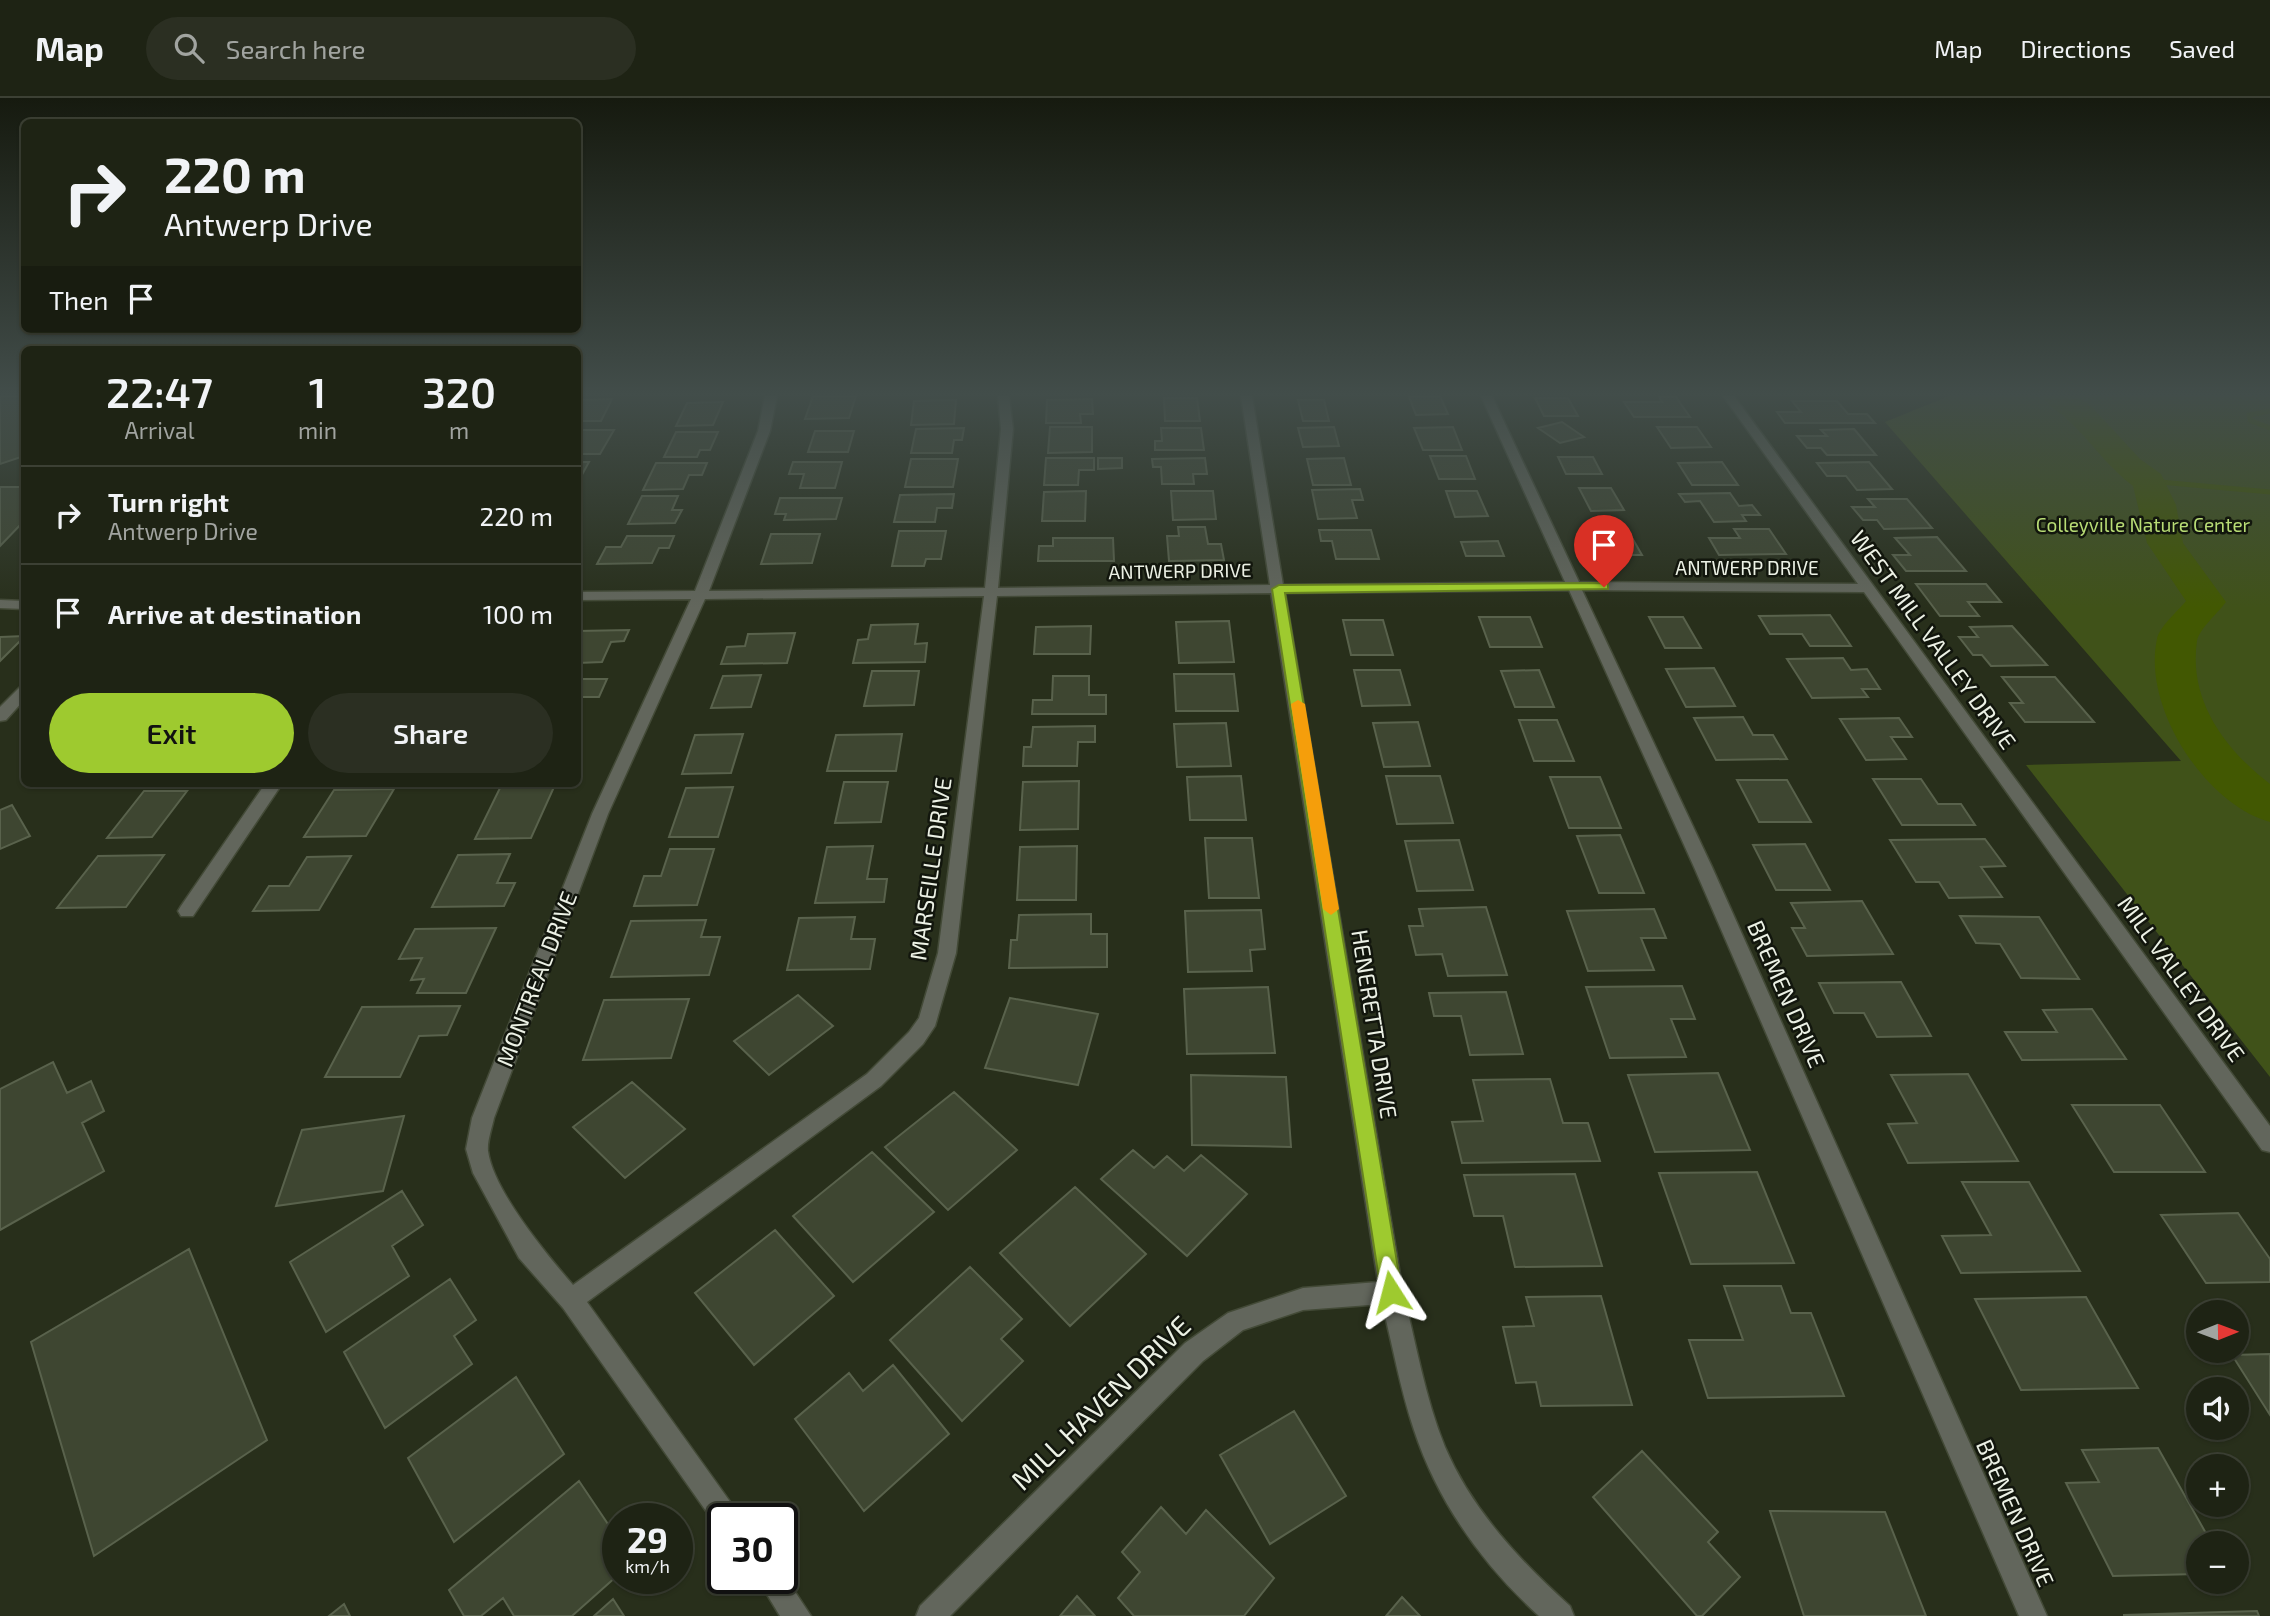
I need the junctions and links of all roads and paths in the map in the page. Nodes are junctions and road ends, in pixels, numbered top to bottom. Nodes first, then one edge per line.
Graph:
1 (749, 467) edge
2 (1003, 467) edge
3 (1259, 467) edge
4 (1520, 467) edge
5 (1780, 467) edge
6 (1576, 586) junction
7 (1867, 588) junction
8 (1279, 589) junction
9 (991, 592) junction
10 (699, 595) junction
11 (581, 596) edge
12 (21, 694) edge
13 (0, 716) edge
14 (272, 787) edge
15 (2076, 877) joint
16 (187, 911) dead end
17 (2270, 1143) edge
18 (1391, 1292) junction
19 (571, 1300) junction
20 (716, 1503) edge
21 (781, 1594) edge
22 (797, 1616) edge
23 (930, 1616) edge
24 (1560, 1616) edge
25 (2033, 1616) edge

1 - 10 street, MONTREAL DRIVE
2 - 9 street, MARSEILLE DRIVE
3 - 8 street, HENERETTA DRIVE
4 - 6 street, BREMEN DRIVE
5 - 7 street, WEST MILL VALLEY DRIVE
6 - 7 street, ANTWERP DRIVE
6 - 8 street, ANTWERP DRIVE
6 - 25 street, BREMEN DRIVE
7 - 15 street, WEST MILL VALLEY DRIVE
8 - 9 street, ANTWERP DRIVE
8 - 18 street, HENERETTA DRIVE
9 - 10 street, ANTWERP DRIVE
9 - 19 street, MARSEILLE DRIVE
10 - 11 street, ANTWERP DRIVE
10 - 19 street, MONTREAL DRIVE
12 - 13 street
14 - 16 street
15 - 17 street, MILL VALLEY DRIVE
18 - 23 street, MILL HAVEN DRIVE
18 - 24 street, HENERETTA DRIVE
19 - 20 street, MONTREAL DRIVE
21 - 22 street

